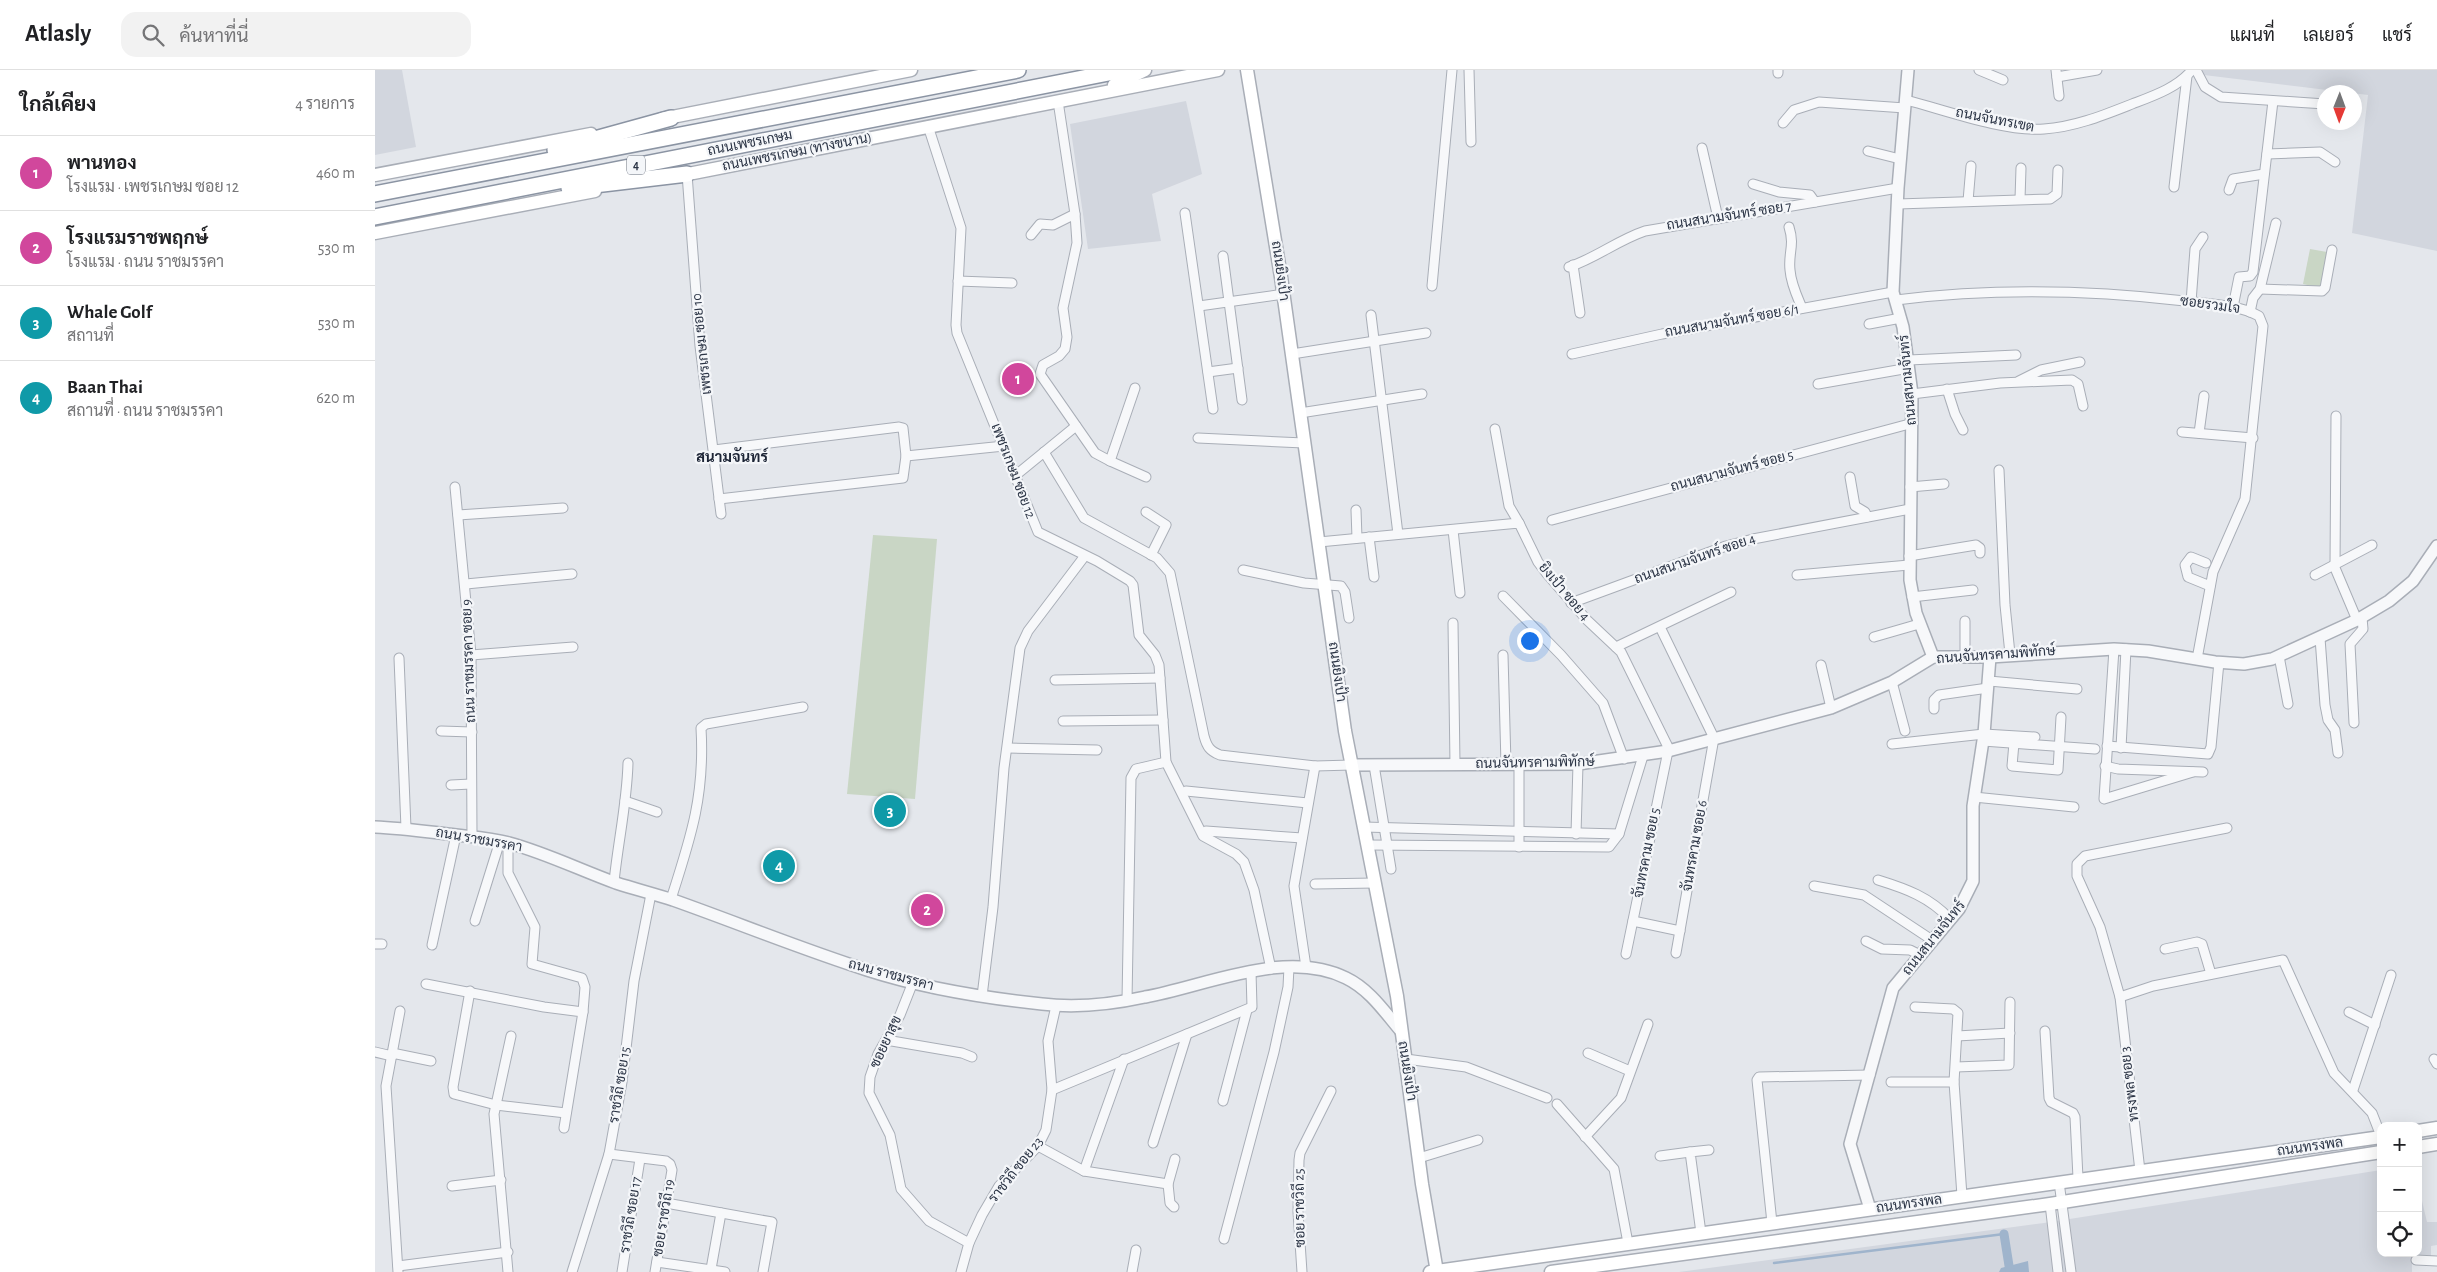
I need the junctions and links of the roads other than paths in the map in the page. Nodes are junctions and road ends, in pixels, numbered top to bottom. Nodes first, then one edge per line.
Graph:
1 (911, 70) edge
2 (1018, 70) edge
3 (1124, 70) edge
4 (1145, 70) edge
5 (1218, 70) edge
6 (1247, 70) edge
7 (1452, 70) edge
8 (1469, 70) edge
9 (1908, 70) edge
10 (1979, 70) edge
11 (2097, 70) edge
12 (2196, 70) edge
13 (2189, 73) edge
14 (2057, 74) edge
15 (2003, 80) dead end
16 (1092, 95) junction
17 (2059, 96) dead end
18 (1058, 101) junction
19 (2273, 101) junction
20 (1905, 104) junction
21 (2317, 104) edge
22 (671, 118) junction
23 (1783, 123) dead end
24 (928, 126) junction
25 (1471, 142) dead end
26 (1702, 148) dead end
27 (1868, 150) dead end
28 (2267, 154) junction
29 (1901, 159) junction
30 (2335, 162) dead end
31 (1971, 166) dead end
32 (2021, 168) dead end
33 (2058, 170) dead end
34 (687, 174) junction
35 (2264, 174) junction
36 (375, 175) edge
37 (453, 178) junction
38 (1753, 184) dead end
39 (2174, 187) dead end
40 (1898, 188) junction
41 (2229, 190) dead end
42 (375, 194) edge
43 (2020, 200) junction
44 (458, 201) junction
45 (1969, 201) junction
46 (1815, 202) junction
47 (1898, 204) junction
48 (1185, 213) dead end
49 (1075, 214) junction
50 (375, 217) edge
51 (1718, 218) junction
52 (2276, 223) dead end
53 (1789, 226) dead end
54 (375, 233) edge
55 (1031, 235) dead end
56 (2203, 237) dead end
57 (2332, 250) dead end
58 (1223, 256) dead end
59 (958, 281) junction
60 (1012, 283) dead end
61 (1432, 286) dead end
62 (2260, 289) junction
63 (1284, 294) junction
64 (1895, 296) junction
65 (1229, 302) junction
66 (2191, 302) junction
67 (1199, 306) junction
68 (2233, 307) junction
69 (1802, 308) junction
70 (2250, 312) junction
71 (1580, 313) dead end
72 (1371, 315) dead end
73 (1901, 318) junction
74 (1869, 324) dead end
75 (1426, 333) dead end
76 (1375, 341) junction
77 (1292, 354) junction
78 (1572, 354) dead end
79 (2016, 355) dead end
80 (2080, 362) dead end
81 (1909, 364) junction
82 (1238, 368) junction
83 (1208, 372) junction
84 (2016, 382) junction
85 (1818, 384) dead end
86 (1135, 388) dead end
87 (1947, 389) junction
88 (1422, 394) dead end
89 (1912, 394) junction
90 (2204, 396) dead end
91 (1242, 400) dead end
92 (1383, 400) junction
93 (2083, 406) dead end
94 (1213, 409) dead end
95 (1300, 413) junction
96 (2336, 416) dead end
97 (1913, 423) junction
98 (1076, 426) junction
99 (1495, 428) dead end
100 (1963, 430) dead end
101 (2182, 432) dead end
102 (2199, 433) junction
103 (1198, 438) dead end
104 (2253, 438) junction
105 (1305, 443) junction
106 (1004, 446) junction
107 (714, 450) junction
108 (1044, 452) junction
109 (906, 456) junction
110 (1110, 461) junction
111 (1999, 470) dead end
112 (1016, 474) junction
113 (1146, 477) dead end
114 (1849, 477) dead end
115 (1944, 484) dead end
116 (455, 487) dead end
117 (1911, 488) junction
118 (719, 499) junction
119 (563, 508) dead end
120 (1910, 509) junction
121 (1356, 510) dead end
122 (1146, 512) dead end
123 (721, 514) dead end
124 (458, 515) junction
125 (1867, 517) junction
126 (1552, 520) dead end
127 (1519, 523) junction
128 (1453, 530) junction
129 (1398, 534) junction
130 (1369, 537) junction
131 (1357, 538) junction
132 (1319, 542) junction
133 (2372, 545) dead end
134 (2437, 546) edge
135 (1981, 553) dead end
136 (1151, 555) junction
137 (1084, 557) junction
138 (1909, 561) junction
139 (2206, 563) dead end
140 (2335, 564) junction
141 (1243, 570) dead end
142 (572, 574) dead end
143 (2315, 574) dead end
144 (1797, 576) dead end
145 (1374, 577) dead end
146 (466, 584) junction
147 (1325, 585) junction
148 (2209, 586) junction
149 (1973, 590) dead end
150 (1731, 592) dead end
151 (1460, 593) dead end
152 (1503, 596) dead end
153 (1912, 597) junction
154 (1571, 603) junction
155 (1349, 618) dead end
156 (2359, 619) junction
157 (1965, 621) dead end
158 (1453, 623) dead end
159 (1919, 624) junction
160 (1660, 627) junction
161 (1874, 637) dead end
162 (2320, 638) junction
163 (1616, 646) junction
164 (573, 647) dead end
165 (2114, 649) junction
166 (2126, 649) junction
167 (2010, 654) junction
168 (471, 655) junction
169 (1503, 655) dead end
170 (1990, 656) junction
171 (2279, 656) junction
172 (1933, 657) junction
173 (1965, 657) junction
174 (399, 658) dead end
175 (2197, 659) junction
176 (2219, 662) junction
177 (1821, 664) dead end
178 (1160, 678) junction
179 (1055, 680) dead end
180 (1892, 682) junction
181 (1989, 684) junction
182 (2077, 689) dead end
183 (2288, 704) dead end
184 (803, 708) dead end
185 (1831, 708) junction
186 (1934, 710) dead end
187 (2061, 717) dead end
188 (1163, 720) junction
189 (1063, 721) dead end
190 (2354, 723) dead end
191 (441, 731) dead end
192 (1905, 731) dead end
193 (472, 732) junction
194 (2035, 737) dead end
195 (1714, 738) junction
196 (1983, 738) junction
197 (1892, 744) dead end
198 (2014, 744) junction
199 (2059, 746) junction
200 (2107, 746) junction
201 (1008, 748) junction
202 (2121, 748) junction
203 (2095, 749) dead end
204 (1097, 750) dead end
205 (1669, 751) junction
206 (2338, 753) dead end
207 (1643, 756) junction
208 (1624, 759) junction
209 (1166, 762) junction
210 (628, 763) dead end
211 (1455, 764) junction
212 (1506, 764) junction
213 (1519, 764) junction
214 (1578, 764) junction
215 (1352, 765) junction
216 (1373, 765) junction
217 (1315, 766) junction
218 (2105, 766) junction
219 (2193, 772) junction
220 (2203, 772) dead end
221 (451, 784) dead end
222 (471, 784) junction
223 (1183, 790) junction
224 (1974, 796) junction
225 (625, 801) junction
226 (1308, 803) junction
227 (2074, 807) dead end
228 (657, 812) dead end
229 (1383, 826) junction
230 (375, 827) edge
231 (1364, 827) junction
232 (406, 828) junction
233 (2227, 828) dead end
234 (1206, 831) dead end
235 (1519, 832) junction
236 (1576, 834) junction
237 (1619, 834) junction
238 (456, 835) junction
239 (472, 836) junction
240 (1301, 838) junction
241 (504, 842) junction
242 (1387, 844) junction
243 (1367, 845) junction
244 (1519, 847) junction
245 (1391, 869) dead end
246 (1878, 880) dead end
247 (614, 882) junction
248 (1375, 883) junction
249 (1315, 884) dead end
250 (1814, 886) dead end
251 (651, 894) junction
252 (671, 899) junction
253 (1950, 919) junction
254 (475, 921) dead end
255 (1633, 921) junction
256 (1680, 931) junction
257 (1932, 940) junction
258 (1866, 941) dead end
259 (432, 945) dead end
260 (2165, 949) dead end
261 (1676, 953) dead end
262 (1626, 954) dead end
263 (1920, 954) junction
264 (1306, 967) junction
265 (1289, 968) junction
266 (1271, 969) junction
267 (1251, 972) junction
268 (2211, 974) junction
269 (2391, 975) dead end
270 (913, 982) junction
271 (425, 984) dead end
272 (470, 992) junction
273 (982, 996) junction
274 (1397, 996) junction
275 (2120, 997) junction
276 (1127, 1000) junction
277 (2010, 1002) dead end
278 (1056, 1006) junction
279 (1381, 1006) junction
280 (1915, 1007) dead end
281 (1247, 1010) junction
282 (400, 1011) dead end
283 (583, 1012) junction
284 (2349, 1012) dead end
285 (1648, 1024) dead end
286 (2375, 1025) junction
287 (1400, 1030) junction
288 (2045, 1031) dead end
289 (2010, 1033) junction
290 (1187, 1034) junction
291 (511, 1036) dead end
292 (1957, 1036) junction
293 (885, 1040) junction
294 (375, 1052) edge
295 (1588, 1053) dead end
296 (392, 1054) junction
297 (972, 1058) dead end
298 (1406, 1058) junction
299 (1124, 1059) junction
300 (431, 1061) dead end
301 (1956, 1067) junction
302 (1631, 1071) junction
303 (1870, 1076) junction
304 (1891, 1082) dead end
305 (1954, 1082) junction
306 (1052, 1090) junction
307 (2353, 1090) junction
308 (1331, 1091) dead end
309 (1547, 1098) dead end
310 (1223, 1101) dead end
311 (1557, 1104) dead end
312 (495, 1105) junction
313 (566, 1113) junction
314 (2377, 1126) edge
315 (564, 1128) dead end
316 (2437, 1128) edge
317 (2422, 1130) edge
318 (1585, 1137) junction
319 (2377, 1137) edge
320 (1479, 1140) dead end
321 (1153, 1143) dead end
322 (2437, 1144) edge
323 (1038, 1146) junction
324 (2422, 1146) edge
325 (1709, 1150) dead end
326 (1690, 1152) junction
327 (2377, 1153) edge
328 (609, 1154) junction
329 (1660, 1156) dead end
330 (1419, 1158) junction
331 (640, 1159) junction
332 (1175, 1159) dead end
333 (1085, 1171) junction
334 (2140, 1171) junction
335 (2078, 1178) junction
336 (501, 1180) junction
337 (2059, 1182) junction
338 (1168, 1184) junction
339 (452, 1186) dead end
340 (1962, 1196) junction
341 (666, 1203) junction
342 (2056, 1203) junction
343 (1175, 1207) dead end
344 (1866, 1210) junction
345 (721, 1213) junction
346 (1772, 1223) junction
347 (1865, 1230) junction
348 (1701, 1232) junction
349 (1224, 1238) dead end
350 (969, 1243) junction
351 (1628, 1243) junction
352 (1135, 1250) dead end
353 (508, 1252) junction
354 (2416, 1260) dead end
355 (2437, 1261) edge
356 (657, 1262) junction
357 (398, 1269) edge
358 (697, 1269) edge
359 (711, 1269) junction
360 (508, 1272) edge
361 (571, 1272) edge
362 (622, 1272) edge
363 (655, 1272) edge
364 (725, 1272) edge
365 (763, 1272) edge
366 (961, 1272) edge
367 (1132, 1272) edge
368 (1302, 1272) edge
369 (1435, 1272) edge
370 (1551, 1272) edge
371 (2058, 1272) edge
372 (2071, 1272) edge

1 - 22 main road
2 - 37 highway, ถนนเพชรเกษม / 4
3 - 44 highway, ถนนเพชรเกษม / 4
4 - 16 main road
5 - 16 main road, ถนนเพชรเกษม (ทางขนาน) / 4
6 - 63 main road, ถนนยิงเป้า
7 - 61 street
8 - 25 street
9 - 20 street, ถนนสนามจันทร์
10 - 15 street
11 - 14 street
12 - 19 street
13 - 20 street, ถนนจันทรเขต
13 - 39 street
14 - 17 street
16 - 18 main road, ถนนเพชรเกษม (ทางขนาน) / 4
18 - 24 main road, ถนนเพชรเกษม (ทางขนาน) / 4
18 - 49 street
19 - 21 street
19 - 28 street
20 - 23 street, ถนนจันทรเขต
20 - 29 street, ถนนสนามจันทร์
22 - 36 main road
22 - 37 highway
24 - 34 main road, ถนนเพชรเกษม (ทางขนาน) / 4
24 - 59 street, เพชรเกษม ซอย 12
26 - 51 street
27 - 29 street
28 - 30 street
28 - 35 street
29 - 40 street, ถนนสนามจันทร์
31 - 45 street
32 - 43 street
33 - 43 street
34 - 44 highway
34 - 54 main road, ถนนเพชรเกษม (ทางขนาน) / 4
34 - 107 street, เพชรเกษม ซอย 10
35 - 41 street
35 - 68 street
37 - 42 highway, ถนนเพชรเกษม / 4
38 - 46 street
40 - 46 street, ถนนสนามจันทร์ ซอย 7
40 - 47 street, ถนนสนามจันทร์
43 - 45 street
44 - 50 highway, ถนนเพชรเกษม / 4
45 - 47 street
46 - 51 street, ถนนสนามจันทร์ ซอย 7
47 - 64 street, ถนนสนามจันทร์
48 - 67 street
49 - 55 street
49 - 98 street
51 - 71 street, ถนนสนามจันทร์ ซอย 7
52 - 62 street
53 - 69 street
56 - 66 street
57 - 62 street
58 - 65 street
59 - 60 street
59 - 106 street, เพชรเกษม ซอย 12
62 - 70 street
63 - 65 street
63 - 77 main road, ถนนยิงเป้า
64 - 66 street, ซอยรวมใจ
64 - 69 street, ถนนสนามจันทร์ ซอย 6/1
64 - 73 street, ถนนสนามจันทร์
65 - 67 street
65 - 82 street
66 - 68 street, ซอยรวมใจ
67 - 83 street
68 - 70 street, ซอยรวมใจ
69 - 78 street, ถนนสนามจันทร์ ซอย 6/1
70 - 104 street, ซอยรวมใจ
72 - 76 street
73 - 74 street
73 - 81 street, ถนนสนามจันทร์
75 - 76 street
76 - 77 street
76 - 92 street
77 - 95 main road, ถนนยิงเป้า
79 - 81 street
80 - 84 street
81 - 85 street
81 - 89 street, ถนนสนามจันทร์
82 - 83 street
82 - 91 street
83 - 94 street
84 - 87 street
84 - 93 street
86 - 110 street
87 - 89 street
87 - 100 street
88 - 92 street
89 - 97 street, ถนนสนามจันทร์
90 - 102 street
92 - 95 street
92 - 129 street
95 - 105 main road, ถนนยิงเป้า
96 - 140 street
97 - 117 street, ถนนสนามจันทร์
97 - 126 street, ถนนสนามจันทร์ ซอย 5
98 - 108 street
98 - 110 street
99 - 127 street, ยิงเป้า ซอย 4
101 - 102 street
102 - 104 street
103 - 105 street
104 - 148 street, ซอยรวมใจ
105 - 132 main road, ถนนยิงเป้า
106 - 109 street
106 - 112 street, เพชรเกษม ซอย 12
107 - 109 street
107 - 118 street, เพชรเกษม ซอย 10
108 - 112 street
108 - 136 street
109 - 118 street
110 - 113 street
111 - 167 street
112 - 137 street, เพชรเกษม ซอย 12
114 - 125 street
115 - 117 street
116 - 124 street, ถนน ราชมรรคา ซอย 9
117 - 120 street, ถนนสนามจันทร์
118 - 123 street, เพชรเกษม ซอย 10
119 - 124 street
120 - 125 street, ถนนสนามจันทร์ ซอย 4
120 - 138 street, ถนนสนามจันทร์
121 - 131 street
122 - 136 street
124 - 146 street, ถนน ราชมรรคา ซอย 9
125 - 154 street, ถนนสนามจันทร์ ซอย 4
127 - 128 street
127 - 154 street, ยิงเป้า ซอย 4
128 - 129 street
128 - 151 street
129 - 130 street
130 - 131 street
130 - 145 street
131 - 132 street
132 - 147 main road, ถนนยิงเป้า
133 - 140 street
134 - 156 street, ถนนจันทรคามพิทักษ์
135 - 138 street
136 - 217 street
137 - 178 street, เพชรเกษม ซอย 12
137 - 201 street
138 - 144 street
138 - 153 street, ถนนสนามจันทร์
139 - 148 street
140 - 143 street
140 - 156 street
141 - 147 street
142 - 146 street
146 - 168 street, ถนน ราชมรรคา ซอย 9
147 - 155 street
147 - 215 main road, ถนนยิงเป้า
148 - 175 street, ซอยรวมใจ
149 - 153 street
150 - 160 street
152 - 208 street
153 - 159 street, ถนนสนามจันทร์
154 - 163 street, ยิงเป้า ซอย 4
156 - 162 street, ถนนจันทรคามพิทักษ์
156 - 190 street
157 - 173 street
158 - 211 street
159 - 161 street
159 - 172 street, ถนนสนามจันทร์
160 - 163 street
160 - 195 street
162 - 171 street, ถนนจันทรคามพิทักษ์
162 - 206 street
163 - 205 street, ยิงเป้า ซอย 4
164 - 168 street
165 - 166 street, ถนนจันทรคามพิทักษ์
165 - 167 street, ถนนจันทรคามพิทักษ์
165 - 200 street
166 - 175 street, ถนนจันทรคามพิทักษ์
166 - 202 street
167 - 170 street, ถนนจันทรคามพิทักษ์
168 - 193 street, ถนน ราชมรรคา ซอย 9
169 - 212 street
170 - 173 street, ถนนจันทรคามพิทักษ์
170 - 181 street, ถนนสนามจันทร์
171 - 176 street, ถนนจันทรคามพิทักษ์
171 - 183 street
172 - 173 street, ถนนจันทรคามพิทักษ์
172 - 180 street, ถนนจันทรคามพิทักษ์
174 - 232 street
175 - 176 street, ถนนจันทรคามพิทักษ์
176 - 202 street
177 - 185 street
178 - 179 street
178 - 188 street, เพชรเกษม ซอย 12
180 - 185 street, ถนนจันทรคามพิทักษ์
180 - 192 street
181 - 182 street
181 - 186 street
181 - 196 street, ถนนสนามจันทร์
184 - 252 street
185 - 195 street, ถนนจันทรคามพิทักษ์
187 - 199 street
188 - 189 street
188 - 209 street, เพชรเกษม ซอย 12
191 - 193 street
193 - 222 street, ถนน ราชมรรคา ซอย 9
194 - 196 street
195 - 205 street, ถนนจันทรคามพิทักษ์
195 - 256 street, จันทรคาม ซอย 6
196 - 197 street
196 - 198 street
196 - 224 street, ถนนสนามจันทร์
198 - 199 street
198 - 199 street
199 - 203 street
200 - 202 street
200 - 218 street
201 - 204 street
201 - 273 street
205 - 207 street, ถนนจันทรคามพิทักษ์
205 - 255 street, จันทรคาม ซอย 5
207 - 208 street, ถนนจันทรคามพิทักษ์
207 - 237 street
208 - 214 street, ถนนจันทรคามพิทักษ์
209 - 223 street, เพชรเกษม ซอย 12
209 - 276 street
210 - 225 street
211 - 212 street, ถนนจันทรคามพิทักษ์
211 - 216 street, ถนนจันทรคามพิทักษ์
212 - 213 street, ถนนจันทรคามพิทักษ์
213 - 214 street, ถนนจันทรคามพิทักษ์
213 - 235 street
214 - 236 street
215 - 216 street, ถนนจันทรคามพิทักษ์
215 - 217 street
215 - 231 main road, ถนนยิงเป้า
216 - 229 street
217 - 226 street
218 - 219 street
218 - 219 street
219 - 220 street
221 - 222 street
222 - 239 street, ถนน ราชมรรคา ซอย 9
223 - 226 street
223 - 266 street, เพชรเกษม ซอย 12
224 - 227 street
224 - 253 street, ถนนสนามจันทร์
225 - 228 street
225 - 247 street
226 - 240 street
229 - 231 street
229 - 235 street
229 - 242 street
230 - 232 street, ถนน ราชมรรคา
231 - 243 main road, ถนนยิงเป้า
232 - 238 street, ถนน ราชมรรคา
233 - 275 street, ทรงพล ซอย 3
234 - 240 street
235 - 236 street
235 - 244 street
236 - 237 street
237 - 244 street
238 - 239 street, ถนน ราชมรรคา
238 - 259 street
239 - 241 street, ถนน ราชมรรคา
240 - 264 street
241 - 247 street, ถนน ราชมรรคา
241 - 254 street
241 - 283 street
242 - 243 street
242 - 244 street
242 - 245 street
243 - 248 main road, ถนนยิงเป้า
246 - 253 street
247 - 251 street, ถนน ราชมรรคา
248 - 249 street
248 - 274 main road, ถนนยิงเป้า
250 - 257 street
251 - 252 street, ถนน ราชมรรคา
251 - 328 street, ราชวิถี ซอย 15
252 - 270 street, ถนน ราชมรรคา
253 - 257 street, ถนนสนามจันทร์
255 - 256 street
255 - 262 street, จันทรคาม ซอย 5
256 - 261 street, จันทรคาม ซอย 6
257 - 263 street, ถนนสนามจันทร์
258 - 263 street
260 - 268 street
263 - 303 street, ถนนสนามจันทร์
264 - 265 street, ถนน ราชมรรคา
264 - 279 street, ถนน ราชมรรคา
265 - 266 street, ถนน ราชมรรคา
265 - 349 street
266 - 267 street, ถนน ราชมรรคา
267 - 276 street, ถนน ราชมรรคา
267 - 281 street
268 - 275 street
268 - 307 street
269 - 286 street
270 - 273 street, ถนน ราชมรรคา
270 - 293 street, ซอยยาสุข
271 - 272 street
272 - 283 street
272 - 312 street
273 - 278 street, ถนน ราชมรรคา
274 - 279 street
274 - 287 main road, ถนนยิงเป้า
275 - 334 street, ทรงพล ซอย 3
276 - 278 street, ถนน ราชมรรคา
277 - 289 street
278 - 306 street, ราชวิถี ซอย 23
279 - 287 street, ถนน ราชมรรคา
280 - 292 street
281 - 290 street
281 - 310 street
282 - 296 street
283 - 313 street
284 - 286 street
285 - 302 street
286 - 307 street
287 - 298 main road, ถนนยิงเป้า
288 - 335 street
289 - 292 street
289 - 301 street
290 - 299 street
290 - 321 street
291 - 312 street
292 - 301 street
293 - 297 street
293 - 350 street, ซอยยาสุข
294 - 296 street
295 - 302 street
296 - 300 street
296 - 357 street
298 - 309 street
298 - 330 main road, ถนนยิงเป้า
299 - 306 street
299 - 333 street
301 - 305 street
302 - 318 street
303 - 344 street, ถนนสนามจันทร์
303 - 346 street
304 - 305 street
305 - 340 street
306 - 323 street, ราชวิถี ซอย 23
307 - 314 street
308 - 368 street, ซอย ราชวิถี 25
311 - 318 street
312 - 313 street
312 - 336 street
313 - 315 street
316 - 317 main road
318 - 351 street
319 - 334 main road, ถนนทรงพล
320 - 330 street
322 - 324 main road
323 - 333 street
323 - 350 street, ราชวิถี ซอย 23
325 - 326 street
326 - 329 street
326 - 348 street
327 - 342 main road, ถนนทรงพล
328 - 331 street
328 - 361 street, ราชวิถี ซอย 15
330 - 369 main road, ถนนยิงเป้า
331 - 341 street, ซอย ราชวิถี 19
331 - 362 street, ราชวิถี ซอย 17
332 - 338 street
333 - 338 street
334 - 335 main road, ถนนทรงพล
335 - 337 main road, ถนนทรงพล
336 - 339 street
336 - 353 street
337 - 340 main road, ถนนทรงพล
337 - 342 street
338 - 343 street
340 - 344 main road, ถนนทรงพล
341 - 345 street
341 - 356 street, ซอย ราชวิถี 19
342 - 347 main road, ถนนทรงพล
342 - 371 street
342 - 372 street
344 - 346 main road, ถนนทรงพล
344 - 347 main road
345 - 359 street
345 - 365 street
346 - 348 main road, ถนนทรงพล
347 - 370 main road, ถนนทรงพล
348 - 351 main road, ถนนทรงพล
350 - 366 street, ราชวิถี ซอย 23
351 - 369 main road, ถนนทรงพล
352 - 367 street
353 - 357 street
353 - 360 street
354 - 355 street
356 - 358 street
356 - 363 street, ซอย ราชวิถี 19
358 - 359 street
359 - 364 street

